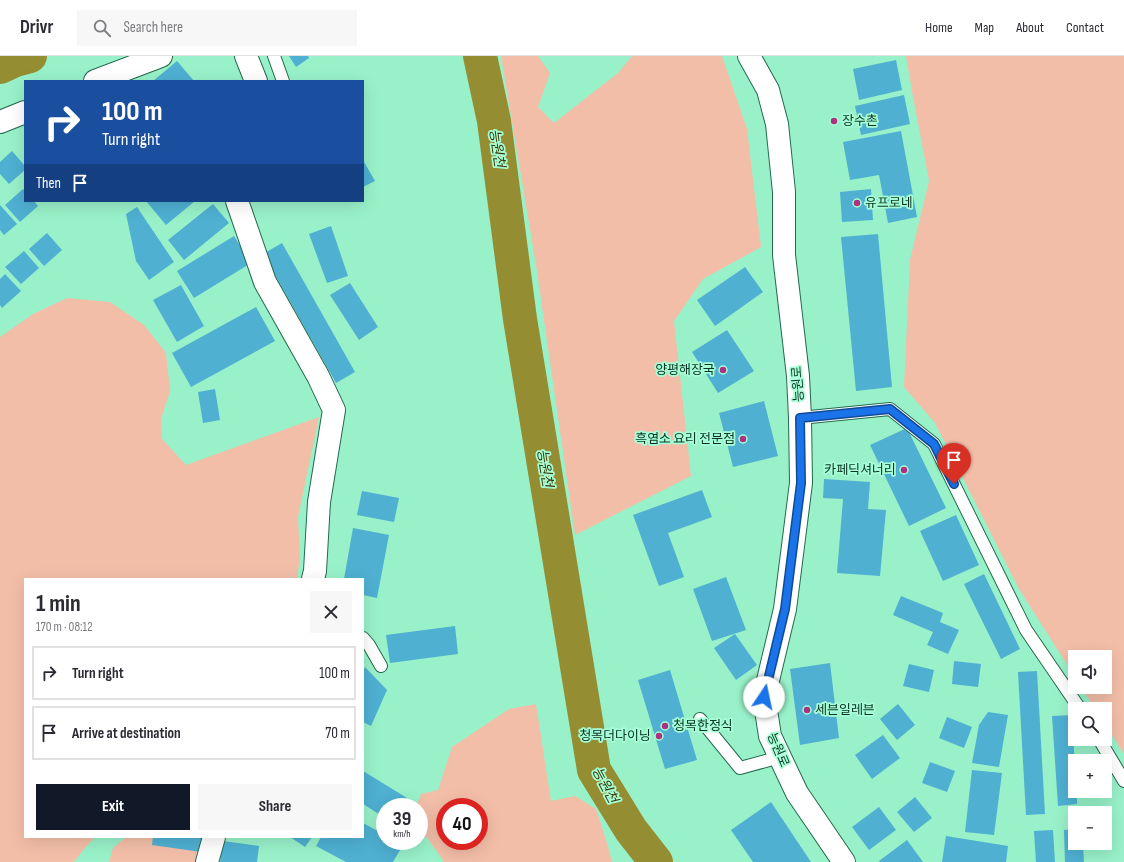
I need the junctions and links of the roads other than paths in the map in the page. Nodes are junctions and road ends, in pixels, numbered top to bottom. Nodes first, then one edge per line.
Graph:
1 (161, 56) edge
2 (246, 56) edge
3 (274, 56) edge
4 (749, 56) edge
5 (98, 80) edge
6 (256, 80) edge
7 (283, 80) edge
8 (24, 112) edge
9 (0, 122) edge
10 (237, 202) edge
11 (800, 418) junction
12 (314, 578) edge
13 (364, 639) edge
14 (382, 666) dead end
15 (1075, 702) edge
16 (700, 719) dead end
17 (1103, 746) edge
18 (780, 757) junction
19 (1124, 781) edge
20 (214, 838) edge
21 (207, 862) edge
22 (844, 862) edge

1 - 5 street
2 - 6 street
3 - 7 lane
4 - 11 street, 능원로
8 - 9 street
10 - 12 street
11 - 15 lane
11 - 18 street, 능원로
13 - 14 lane
16 - 18 lane
17 - 19 lane
18 - 22 street, 능원로
20 - 21 street

